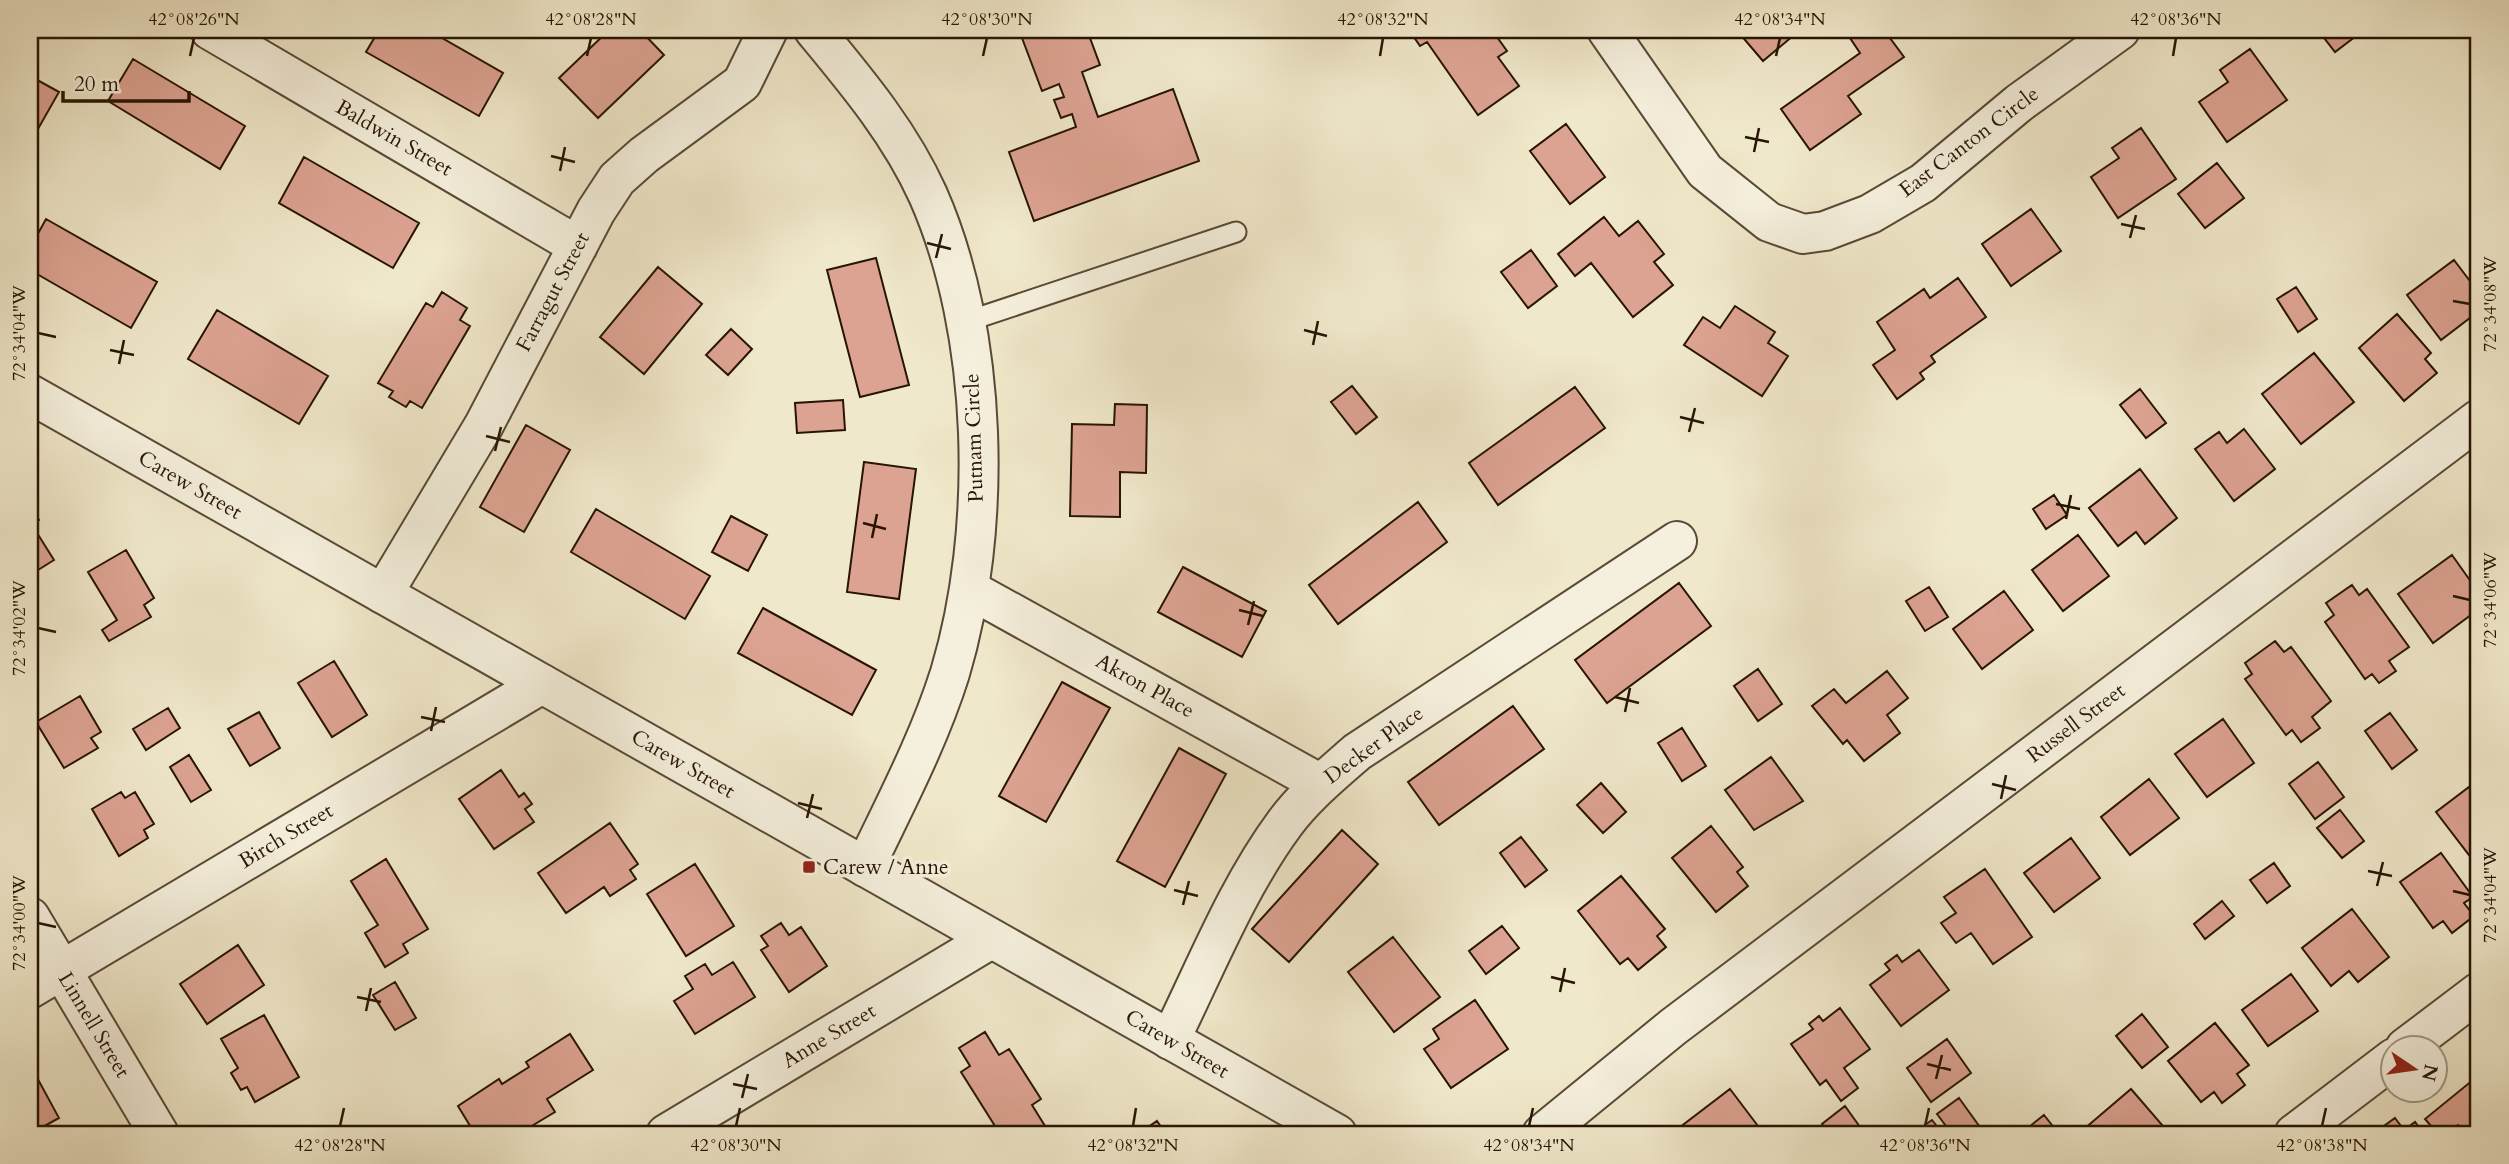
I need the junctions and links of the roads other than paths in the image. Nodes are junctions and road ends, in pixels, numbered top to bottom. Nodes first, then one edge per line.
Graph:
1 (210, 30) edge
2 (768, 30) edge
3 (814, 30) edge
4 (1607, 30) edge
5 (2120, 30) edge
6 (1236, 232) dead end
7 (578, 246) junction
8 (965, 322) junction
9 (30, 394) edge
10 (2479, 419) edge
11 (1677, 541) dead end
12 (969, 589) junction
13 (383, 594) junction
14 (542, 684) junction
15 (1321, 783) junction
16 (864, 867) junction
17 (30, 917) edge
18 (991, 939) junction
19 (46, 979) edge
20 (2479, 992) edge
21 (2424, 1034) edge
22 (1170, 1040) junction
23 (2380, 1068) edge
24 (159, 1134) edge
25 (666, 1134) edge
26 (1337, 1134) edge
27 (1542, 1134) edge
28 (2294, 1134) edge

1 - 7 street, Baldwin Street
2 - 7 street, Farragut Street
3 - 8 street, Putnam Circle
4 - 5 street, East Canton Circle
6 - 8 lane
7 - 13 street, Farragut Street
8 - 12 street, Putnam Circle
9 - 13 street, Carew Street
10 - 27 street, Russell Street
11 - 15 street, Decker Place
12 - 15 street, Akron Place
12 - 16 street, Putnam Circle
13 - 14 street, Carew Street
14 - 16 street, Carew Street
14 - 19 street, Birch Street
15 - 22 street, Decker Place
16 - 18 street, Carew Street
17 - 19 street, Linnell Street
18 - 22 street, Carew Street
18 - 25 street, Anne Street
19 - 24 street, Linnell Street
20 - 21 street
22 - 26 street, Carew Street
23 - 28 street

